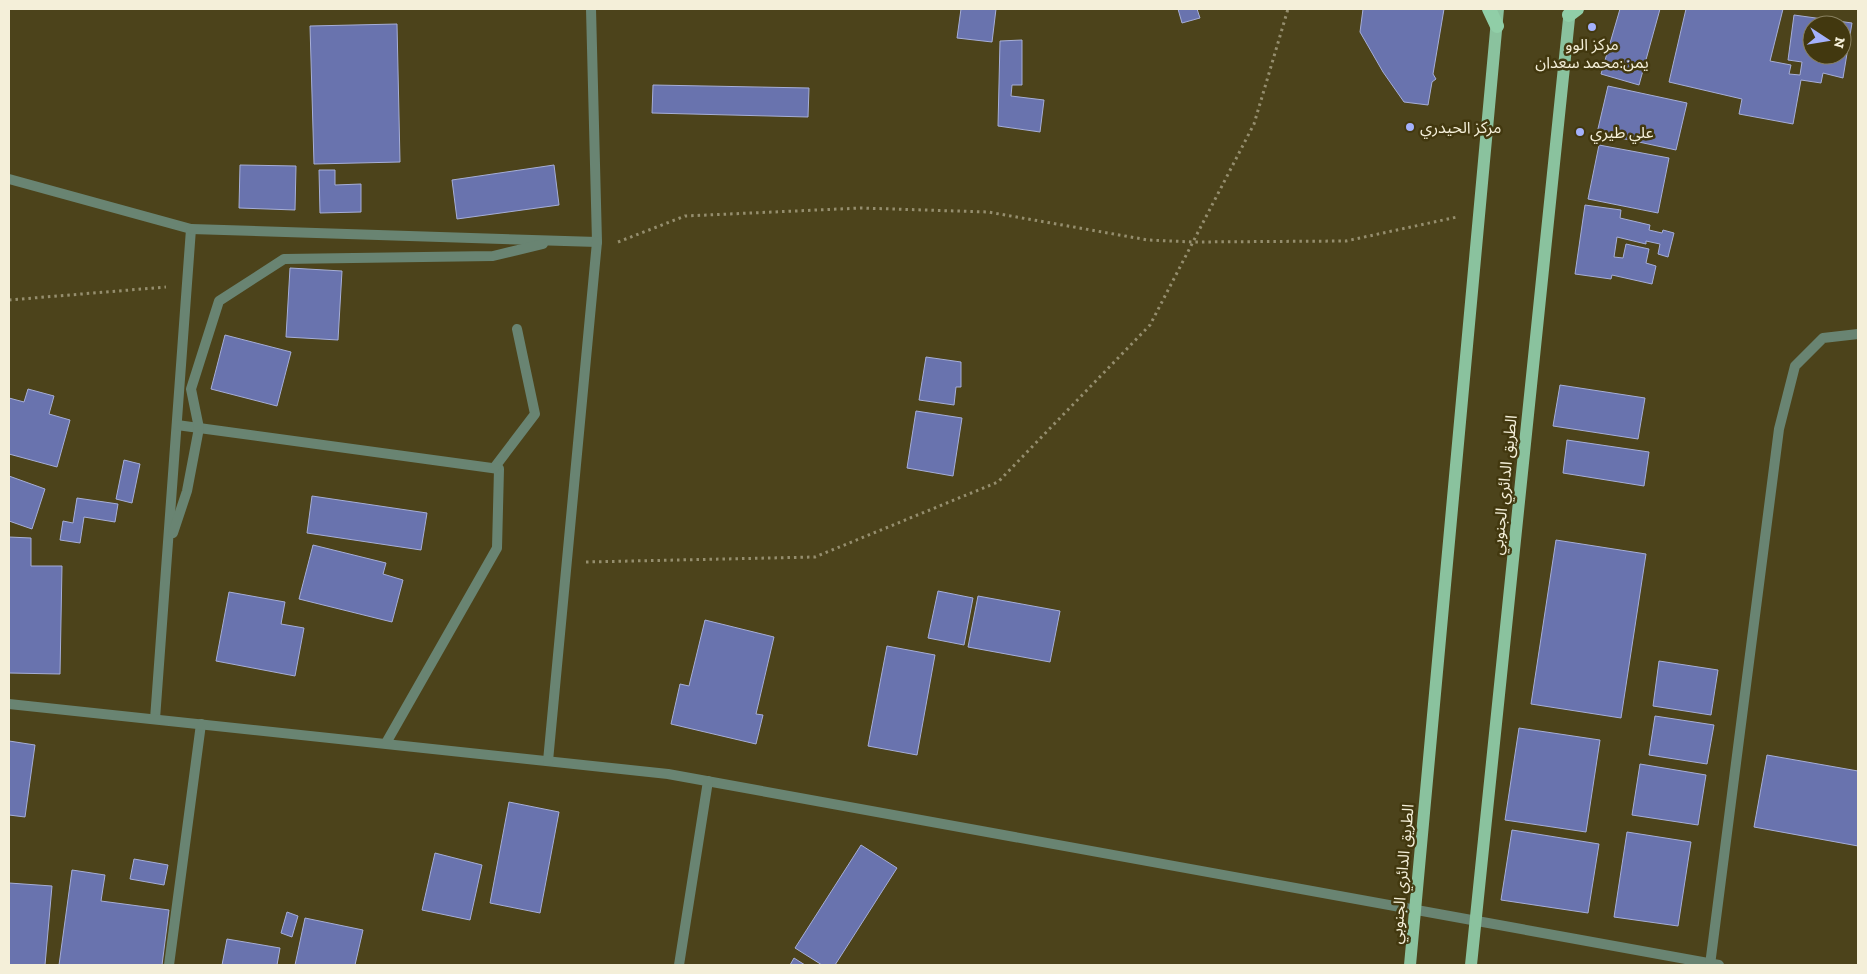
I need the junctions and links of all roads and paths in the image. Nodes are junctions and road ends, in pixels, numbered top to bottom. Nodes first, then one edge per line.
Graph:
1 (591, 9) edge
2 (1288, 9) edge
3 (1489, 9) edge
4 (1498, 9) edge
5 (1572, 11) edge
6 (1497, 26) junction
7 (9, 179) edge
8 (1479, 216) junction
9 (191, 229) junction
10 (556, 241) junction
11 (1193, 242) junction
12 (597, 246) junction
13 (187, 285) junction
14 (9, 300) edge
15 (517, 329) dead end
16 (1858, 334) edge
17 (177, 425) junction
18 (199, 428) junction
19 (494, 468) junction
20 (168, 547) junction
21 (567, 563) junction
22 (9, 704) edge
23 (155, 719) junction
24 (201, 724) junction
25 (386, 743) junction
26 (548, 761) junction
27 (708, 781) junction
28 (1415, 909) junction
29 (1475, 921) junction
30 (169, 965) edge
31 (679, 965) edge
32 (1410, 965) edge
33 (1470, 965) edge
34 (1713, 965) edge

1 - 12 street
2 - 11 path
3 - 6 highway
4 - 6 main road, الطريق الدائري الجنوبي
5 - 29 main road, الطريق الدائري الجنوبي
6 - 8 main road, الطريق الدائري الجنوبي
7 - 9 street
8 - 11 path
8 - 28 main road, الطريق الدائري الجنوبي
9 - 10 street
9 - 13 street
10 - 12 street
10 - 18 street
11 - 12 path
11 - 21 path
12 - 21 street
13 - 14 path
13 - 17 street
15 - 19 street
16 - 34 street
17 - 18 street
17 - 20 street
18 - 19 street
18 - 20 street
19 - 25 street
20 - 23 street
21 - 26 street
22 - 23 street
23 - 24 street
24 - 25 street
24 - 30 street
25 - 26 street
26 - 27 street
27 - 28 street
27 - 31 street
28 - 29 street
28 - 32 main road, الطريق الدائري الجنوبي
29 - 33 main road, الطريق الدائري الجنوبي
29 - 34 street

